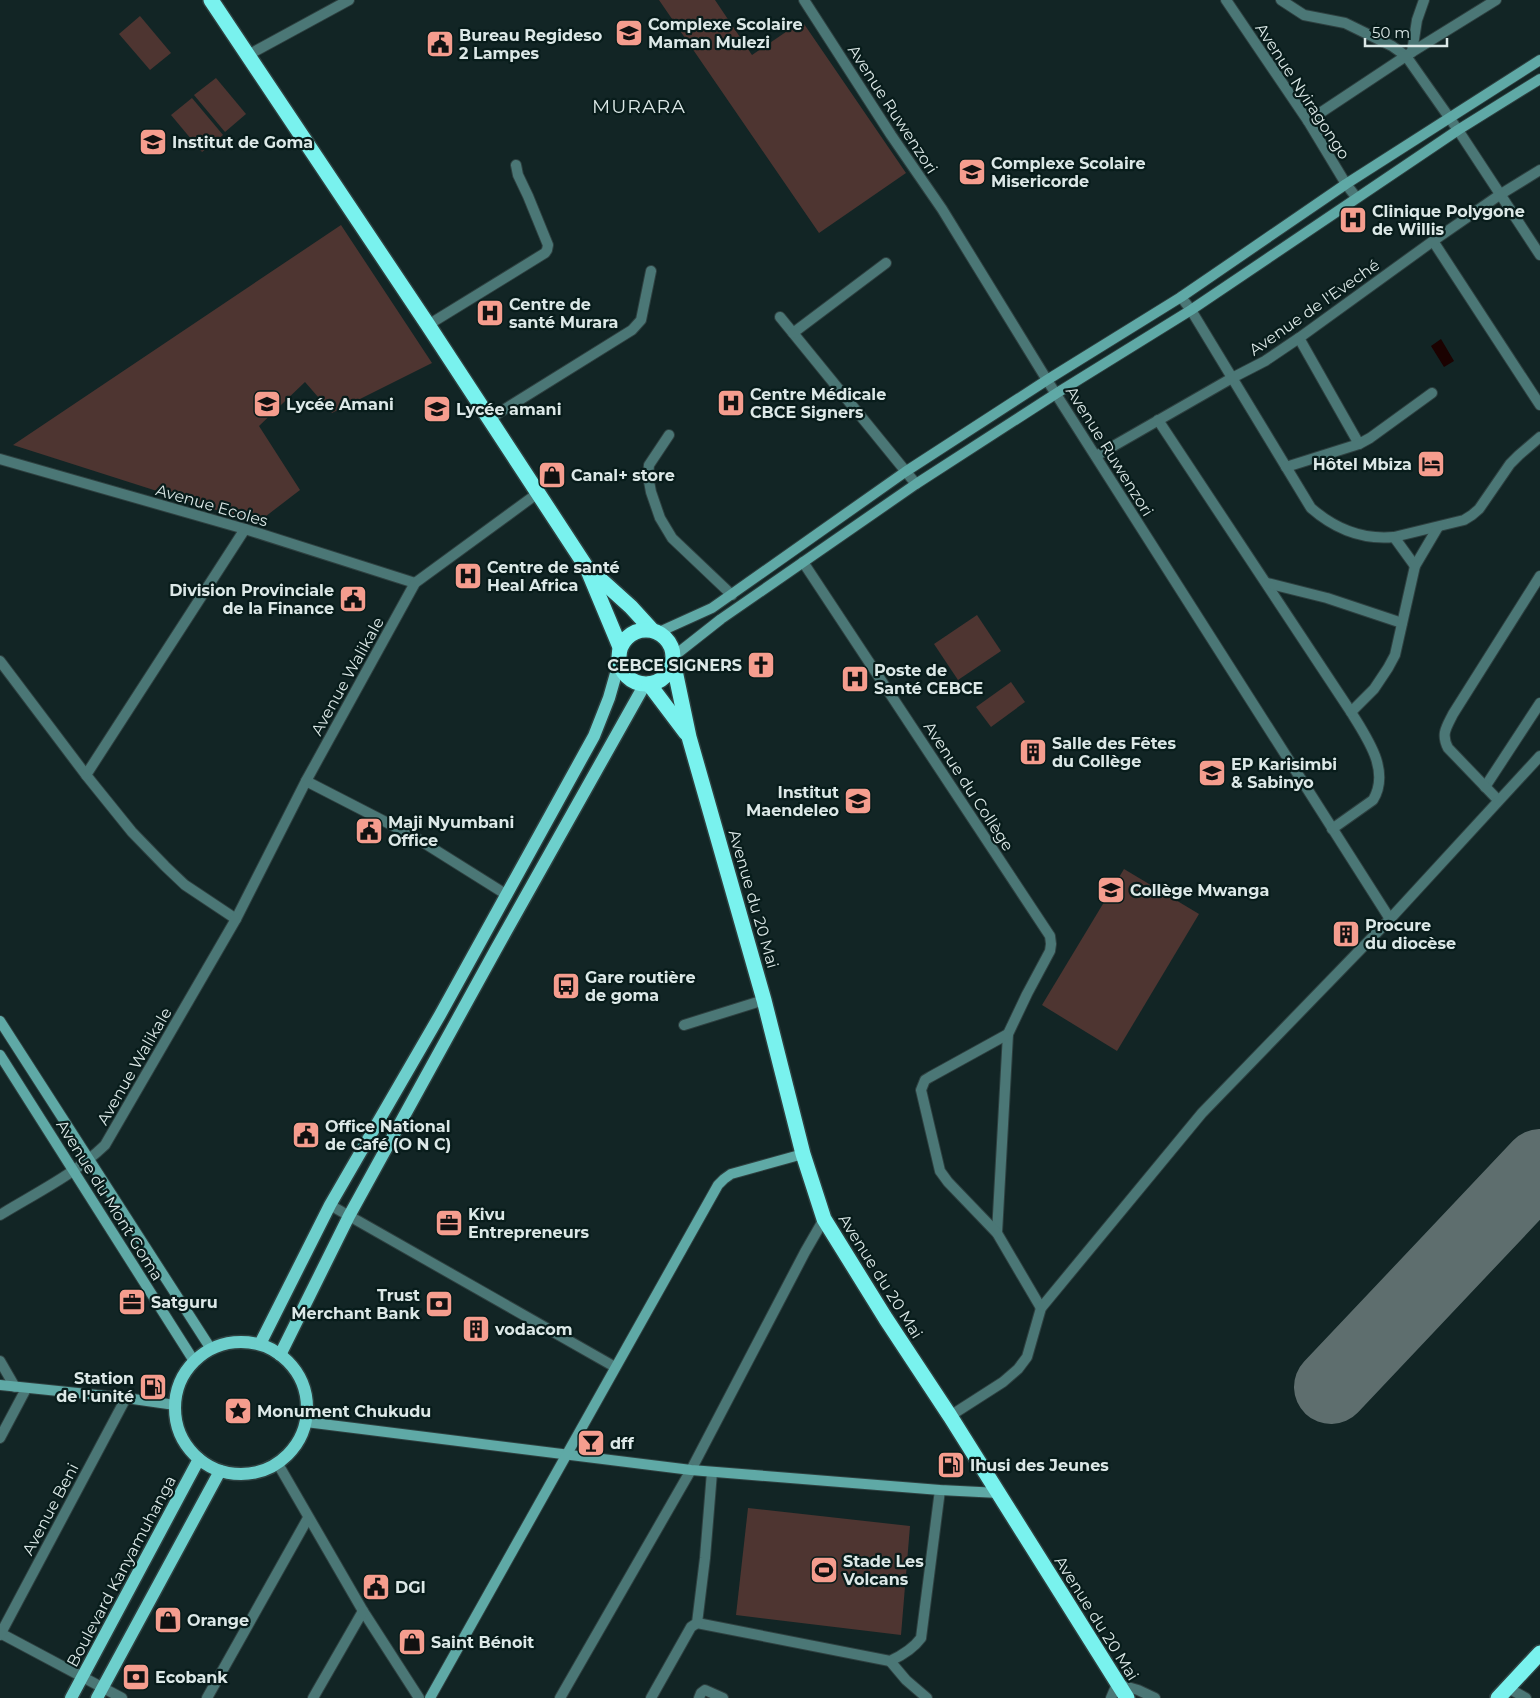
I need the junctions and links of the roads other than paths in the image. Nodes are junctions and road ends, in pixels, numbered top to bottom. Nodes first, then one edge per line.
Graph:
1 (211, 0) edge
2 (349, 0) edge
3 (804, 0) edge
4 (1227, 0) edge
5 (1280, 0) edge
6 (1424, 0) edge
7 (1496, 0) edge
8 (1409, 54) junction
9 (248, 56) junction
10 (1540, 60) edge
11 (1540, 79) edge
12 (1449, 118) junction
13 (1308, 121) junction
14 (1458, 130) junction
15 (516, 165) dead end
16 (1540, 170) edge
17 (1346, 184) junction
18 (1500, 194) junction
19 (1356, 197) junction
20 (1433, 241) junction
21 (1540, 255) edge
22 (886, 263) dead end
23 (651, 271) dead end
24 (1181, 297) junction
25 (1191, 310) junction
26 (780, 317) dead end
27 (428, 325) junction
28 (793, 333) junction
29 (1300, 338) junction
30 (1232, 378) junction
31 (1047, 380) junction
32 (1056, 393) junction
33 (1432, 393) dead end
34 (1540, 405) edge
35 (489, 419) junction
36 (1158, 420) junction
37 (669, 435) dead end
38 (1540, 437) edge
39 (1359, 444) junction
40 (939, 451) junction
41 (1096, 456) junction
42 (0, 459) edge
43 (948, 463) junction
44 (1286, 467) junction
45 (905, 472) junction
46 (916, 484) junction
47 (538, 493) junction
48 (1438, 527) junction
49 (245, 529) junction
50 (1394, 537) junction
51 (803, 562) junction
52 (1416, 566) junction
53 (587, 568) junction
54 (1540, 576) edge
55 (415, 583) junction
56 (1267, 583) junction
57 (732, 595) junction
58 (1402, 623) junction
59 (656, 631) junction
60 (620, 647) junction
61 (673, 658) junction
62 (0, 661) edge
63 (619, 663) junction
64 (647, 684) junction
65 (1540, 703) edge
66 (1351, 712) junction
67 (689, 737) junction
68 (1540, 756) edge
69 (86, 776) junction
70 (306, 781) junction
71 (1485, 787) junction
72 (1498, 800) junction
73 (1332, 829) junction
74 (507, 895) junction
75 (236, 919) junction
76 (1390, 919) junction
77 (764, 1000) junction
78 (0, 1021) edge
79 (684, 1024) dead end
80 (1008, 1034) junction
81 (0, 1055) edge
82 (803, 1154) junction
83 (90, 1159) junction
84 (73, 1171) junction
85 (330, 1206) junction
86 (0, 1215) edge
87 (349, 1216) junction
88 (824, 1219) junction
89 (997, 1233) junction
90 (1041, 1308) junction
91 (260, 1344) junction
92 (211, 1349) junction
93 (280, 1355) junction
94 (194, 1361) junction
95 (0, 1362) edge
96 (615, 1367) junction
97 (0, 1385) edge
98 (15, 1388) junction
99 (26, 1389) junction
100 (126, 1398) junction
101 (175, 1405) junction
102 (950, 1416) junction
103 (306, 1422) junction
104 (0, 1438) edge
105 (567, 1454) junction
106 (199, 1459) junction
107 (278, 1464) junction
108 (691, 1470) junction
109 (220, 1471) junction
110 (712, 1472) junction
111 (940, 1490) junction
112 (999, 1493) junction
113 (308, 1518) junction
114 (363, 1611) junction
115 (696, 1623) junction
116 (0, 1634) edge
117 (1540, 1653) edge
118 (890, 1661) junction
119 (83, 1677) junction
120 (1117, 1684) junction
121 (100, 1693) edge
122 (1503, 1693) edge
123 (71, 1698) edge
124 (122, 1698) edge
125 (207, 1698) edge
126 (313, 1698) edge
127 (419, 1698) edge
128 (430, 1698) edge
129 (560, 1698) edge
130 (651, 1698) edge
131 (699, 1698) edge
132 (724, 1698) edge
133 (927, 1698) edge
134 (1111, 1698) edge
135 (1127, 1698) edge
136 (1155, 1698) edge
137 (1526, 1698) edge

1 - 9 highway
2 - 9 street
3 - 31 street, Avenue Ruwenzori
4 - 13 street, Avenue Nyiragongo
5 - 8 street
6 - 8 street
7 - 8 street
8 - 12 street
8 - 13 street
9 - 27 highway
10 - 12 street
11 - 14 street
12 - 14 street
12 - 17 street
13 - 17 street, Avenue Nyiragongo
14 - 18 street
14 - 19 street
15 - 27 street
16 - 18 street, Avenue de l'Eveché
17 - 19 street, Avenue Nyiragongo
17 - 24 street
18 - 20 street, Avenue de l'Eveché
18 - 21 street
19 - 25 street
20 - 29 street, Avenue de l'Eveché
20 - 34 street
22 - 28 street
23 - 35 street
24 - 25 street
24 - 31 street
25 - 30 street
25 - 32 street
26 - 28 street
27 - 35 highway
28 - 45 street
29 - 30 street, Avenue de l'Eveché
29 - 39 street
30 - 36 street, Avenue de l'Eveché
30 - 44 street
31 - 32 street, Avenue Ruwenzori
31 - 40 street
32 - 41 street, Avenue Ruwenzori
32 - 43 street
33 - 39 street
35 - 47 highway
36 - 41 street, Avenue de l'Eveché
36 - 56 street
37 - 57 street
38 - 48 street
39 - 44 street
40 - 43 street
40 - 45 street
41 - 73 street, Avenue Ruwenzori
42 - 49 street, Avenue Ecoles
43 - 46 street
44 - 50 street
45 - 46 street
45 - 57 street
46 - 51 street
47 - 53 highway
47 - 55 street, Avenue Walikale
48 - 50 street
48 - 52 street
49 - 55 street, Avenue Ecoles
49 - 69 street
50 - 52 street
51 - 61 street
51 - 80 street, Avenue du Collège
52 - 58 street
53 - 59 highway
53 - 60 highway
54 - 71 street
55 - 70 street, Avenue Walikale
56 - 58 street
56 - 66 street
57 - 59 street
58 - 66 street
59 - 60 highway
59 - 61 highway
60 - 63 highway
61 - 64 highway
61 - 67 highway, Avenue du 20 Mai
62 - 69 street
63 - 64 highway
63 - 74 main road
64 - 67 highway
64 - 87 main road
65 - 71 street
66 - 73 street
67 - 77 highway, Avenue du 20 Mai
68 - 72 street
69 - 75 street
70 - 74 street
70 - 75 street, Avenue Walikale
71 - 72 street
72 - 76 street
73 - 76 street, Avenue Ruwenzori
74 - 85 main road
75 - 83 street, Avenue Walikale
76 - 90 street
77 - 79 street
77 - 82 highway, Avenue du 20 Mai
78 - 83 street
80 - 89 street
80 - 89 street
81 - 84 street, Avenue du Mont Goma
82 - 88 highway, Avenue du 20 Mai
82 - 96 street
83 - 84 street, Avenue Walikale
83 - 92 street
84 - 86 street, Avenue Walikale
84 - 94 street, Avenue du Mont Goma
85 - 87 street
85 - 91 main road
87 - 93 main road
87 - 96 street
88 - 102 highway, Avenue du 20 Mai
88 - 108 street
89 - 90 street
90 - 102 street
91 - 92 main road
91 - 93 main road
92 - 94 main road
93 - 103 main road
94 - 101 main road
95 - 98 street
96 - 105 street
97 - 98 street
98 - 99 street
99 - 100 street
99 - 104 street
100 - 101 street
100 - 116 street, Avenue Beni
101 - 106 main road
102 - 112 highway, Avenue du 20 Mai
103 - 105 street
103 - 107 main road
105 - 108 street
105 - 128 street
106 - 109 main road
106 - 119 main road, Boulevard Kanyamuhanga
107 - 109 main road
107 - 113 street
108 - 110 street
108 - 129 street
109 - 121 main road
110 - 111 street
110 - 115 street
111 - 112 street
111 - 118 street
112 - 120 highway, Avenue du 20 Mai
113 - 114 street
113 - 125 street
114 - 126 street
114 - 127 street
115 - 118 street
115 - 130 street
116 - 119 street
117 - 122 highway
118 - 133 street
119 - 121 street
119 - 123 main road, Boulevard Kanyamuhanga
120 - 134 street
120 - 135 highway, Avenue du 20 Mai
120 - 136 street
121 - 124 street
122 - 137 street
131 - 132 street

